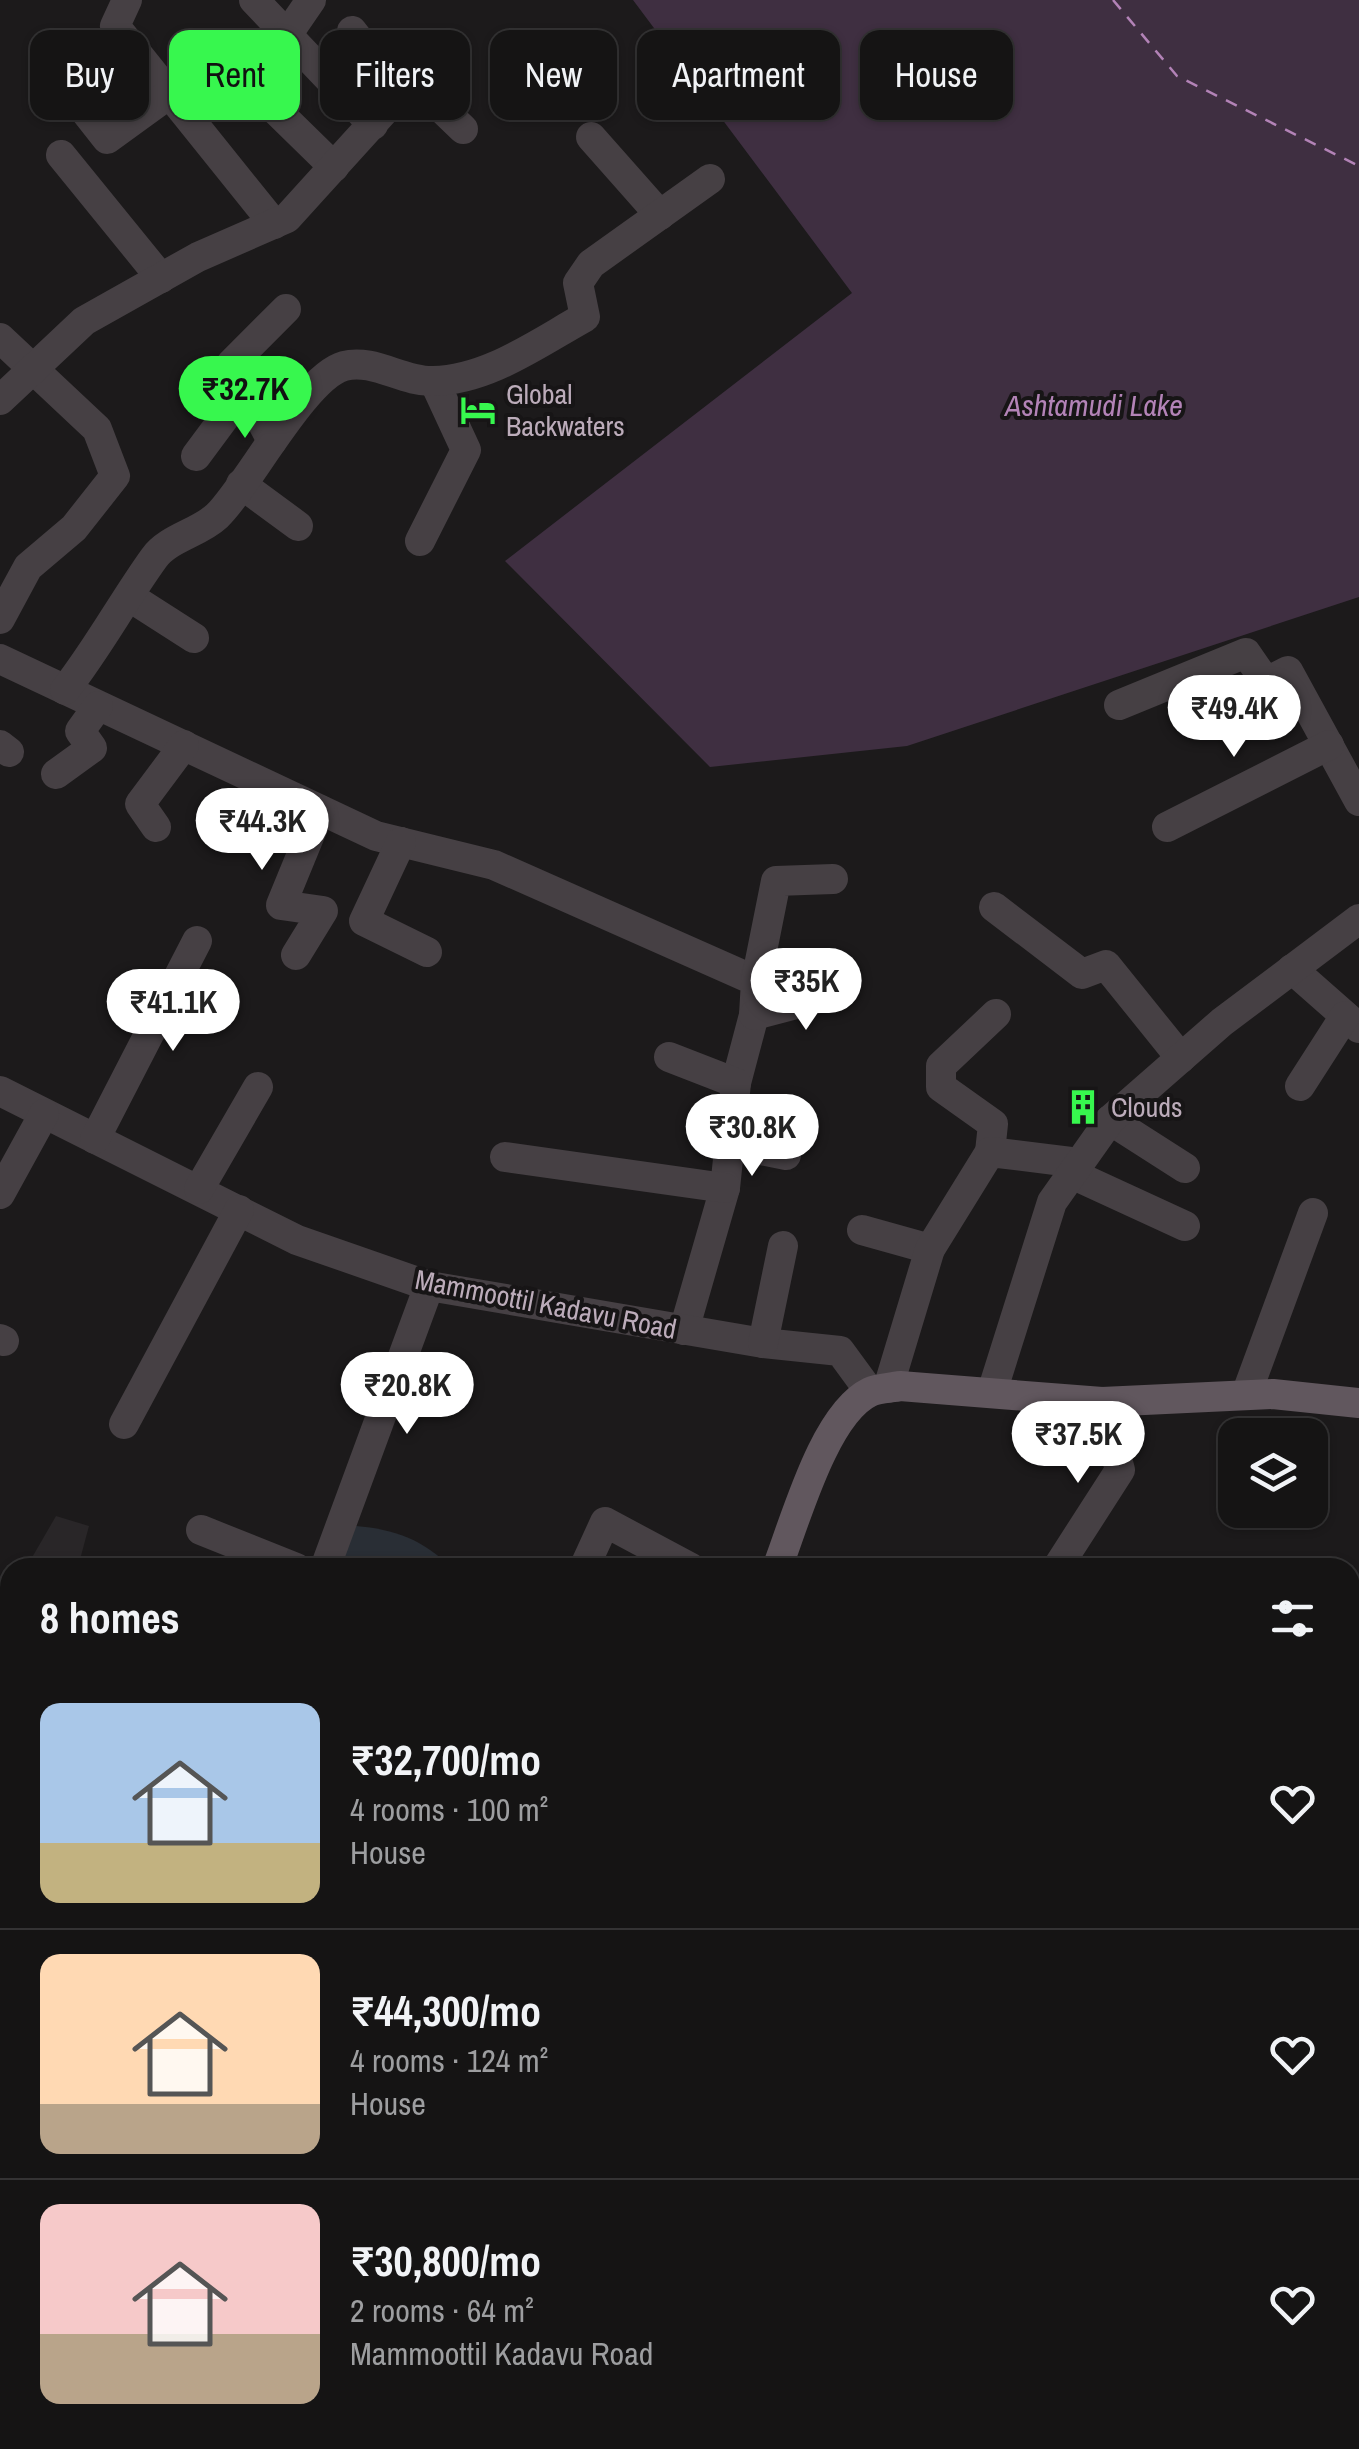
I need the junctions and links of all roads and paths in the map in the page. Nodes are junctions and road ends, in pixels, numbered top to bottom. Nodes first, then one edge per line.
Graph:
1 (127, 0) edge
2 (254, 0) edge
3 (312, 0) edge
4 (282, 30) edge
5 (291, 30) edge
6 (300, 49) edge
7 (169, 94) joint
8 (149, 108) edge
9 (92, 120) edge
10 (133, 120) edge
11 (190, 120) edge
12 (286, 120) edge
13 (376, 120) edge
14 (453, 120) edge
15 (372, 124) junction
16 (463, 129) dead end
17 (591, 137) dead end
18 (61, 155) dead end
19 (334, 167) junction
20 (710, 179) dead end
21 (660, 215) junction
22 (274, 224) junction
23 (161, 278) junction
24 (286, 308) dead end
25 (0, 338) edge
26 (31, 367) junction
27 (434, 381) junction
28 (245, 390) junction
29 (0, 400) edge
30 (272, 441) junction
31 (196, 456) dead end
32 (241, 484) junction
33 (298, 526) dead end
34 (420, 541) dead end
35 (130, 597) junction
36 (4, 600) edge
37 (194, 638) dead end
38 (0, 659) edge
39 (65, 690) junction
40 (1119, 704) dead end
41 (98, 706) junction
42 (184, 746) junction
43 (1329, 746) junction
44 (56, 774) dead end
45 (1359, 801) edge
46 (320, 810) junction
47 (156, 827) dead end
48 (1167, 827) dead end
49 (401, 842) junction
50 (833, 879) dead end
51 (994, 907) dead end
52 (1359, 920) edge
53 (197, 941) dead end
54 (427, 952) dead end
55 (296, 955) dead end
56 (1292, 970) junction
57 (756, 981) junction
58 (842, 992) dead end
59 (996, 1014) dead end
60 (754, 1015) junction
61 (1352, 1022) edge
62 (669, 1058) dead end
63 (1181, 1058) junction
64 (736, 1083) junction
65 (258, 1086) dead end
66 (1300, 1086) dead end
67 (0, 1091) edge
68 (44, 1114) junction
69 (1110, 1120) junction
70 (95, 1139) junction
71 (731, 1144) junction
72 (990, 1152) junction
73 (786, 1156) dead end
74 (505, 1157) dead end
75 (1185, 1168) dead end
76 (1076, 1169) junction
77 (725, 1188) junction
78 (199, 1189) junction
79 (0, 1194) edge
80 (240, 1210) junction
81 (1312, 1213) dead end
82 (1185, 1226) dead end
83 (862, 1230) dead end
84 (783, 1246) dead end
85 (930, 1249) junction
86 (429, 1286) junction
87 (684, 1330) junction
88 (763, 1343) junction
89 (879, 1390) junction
90 (992, 1392) junction
91 (1246, 1395) junction
92 (1102, 1402) junction
93 (1359, 1403) edge
94 (124, 1424) dead end
95 (201, 1530) dead end
96 (271, 1558) edge
97 (329, 1558) edge
98 (589, 1558) edge
99 (673, 1558) edge
100 (781, 1558) edge
101 (1063, 1558) edge

1 - 7 street
2 - 4 street
3 - 5 street
6 - 15 street
7 - 8 street
9 - 10 street
11 - 22 street
12 - 19 street
13 - 15 street
14 - 16 street
15 - 19 street
17 - 21 street
18 - 23 street
19 - 22 street
20 - 21 street
21 - 27 street
22 - 23 street
23 - 26 street
24 - 28 street
25 - 26 street
26 - 29 street
26 - 36 street
27 - 30 street
27 - 34 street
28 - 30 street
28 - 31 street
30 - 32 street
32 - 33 street
32 - 35 street
35 - 37 street
35 - 39 street
38 - 39 street
39 - 41 street
40 - 43 street
41 - 42 street
41 - 44 street
42 - 46 street
42 - 47 street
43 - 45 street
43 - 48 street
46 - 49 street
46 - 55 street
49 - 54 street
49 - 57 street
50 - 57 street
51 - 63 street
52 - 56 street
53 - 70 street
56 - 61 street
56 - 63 street
57 - 60 street
58 - 60 street
59 - 72 street
60 - 64 street
61 - 66 street
62 - 64 street
63 - 69 street
64 - 71 street
65 - 78 street
67 - 68 street, Mammoottil Kadavu Road
68 - 70 street, Mammoottil Kadavu Road
68 - 79 street
69 - 75 street
69 - 76 street
70 - 78 street, Mammoottil Kadavu Road
71 - 73 street
71 - 77 street
72 - 76 street
72 - 85 street
74 - 77 street
76 - 82 street
76 - 90 street
77 - 87 street
78 - 80 street, Mammoottil Kadavu Road
80 - 86 street, Mammoottil Kadavu Road
80 - 94 street
81 - 91 street
83 - 85 street
84 - 88 street
85 - 89 street
86 - 87 street, Mammoottil Kadavu Road
86 - 97 street
87 - 88 street, Mammoottil Kadavu Road
88 - 89 street, Mammoottil Kadavu Road
89 - 90 main road
89 - 100 main road
90 - 92 main road
91 - 92 main road
91 - 93 main road
92 - 101 street
95 - 96 street
98 - 99 street

